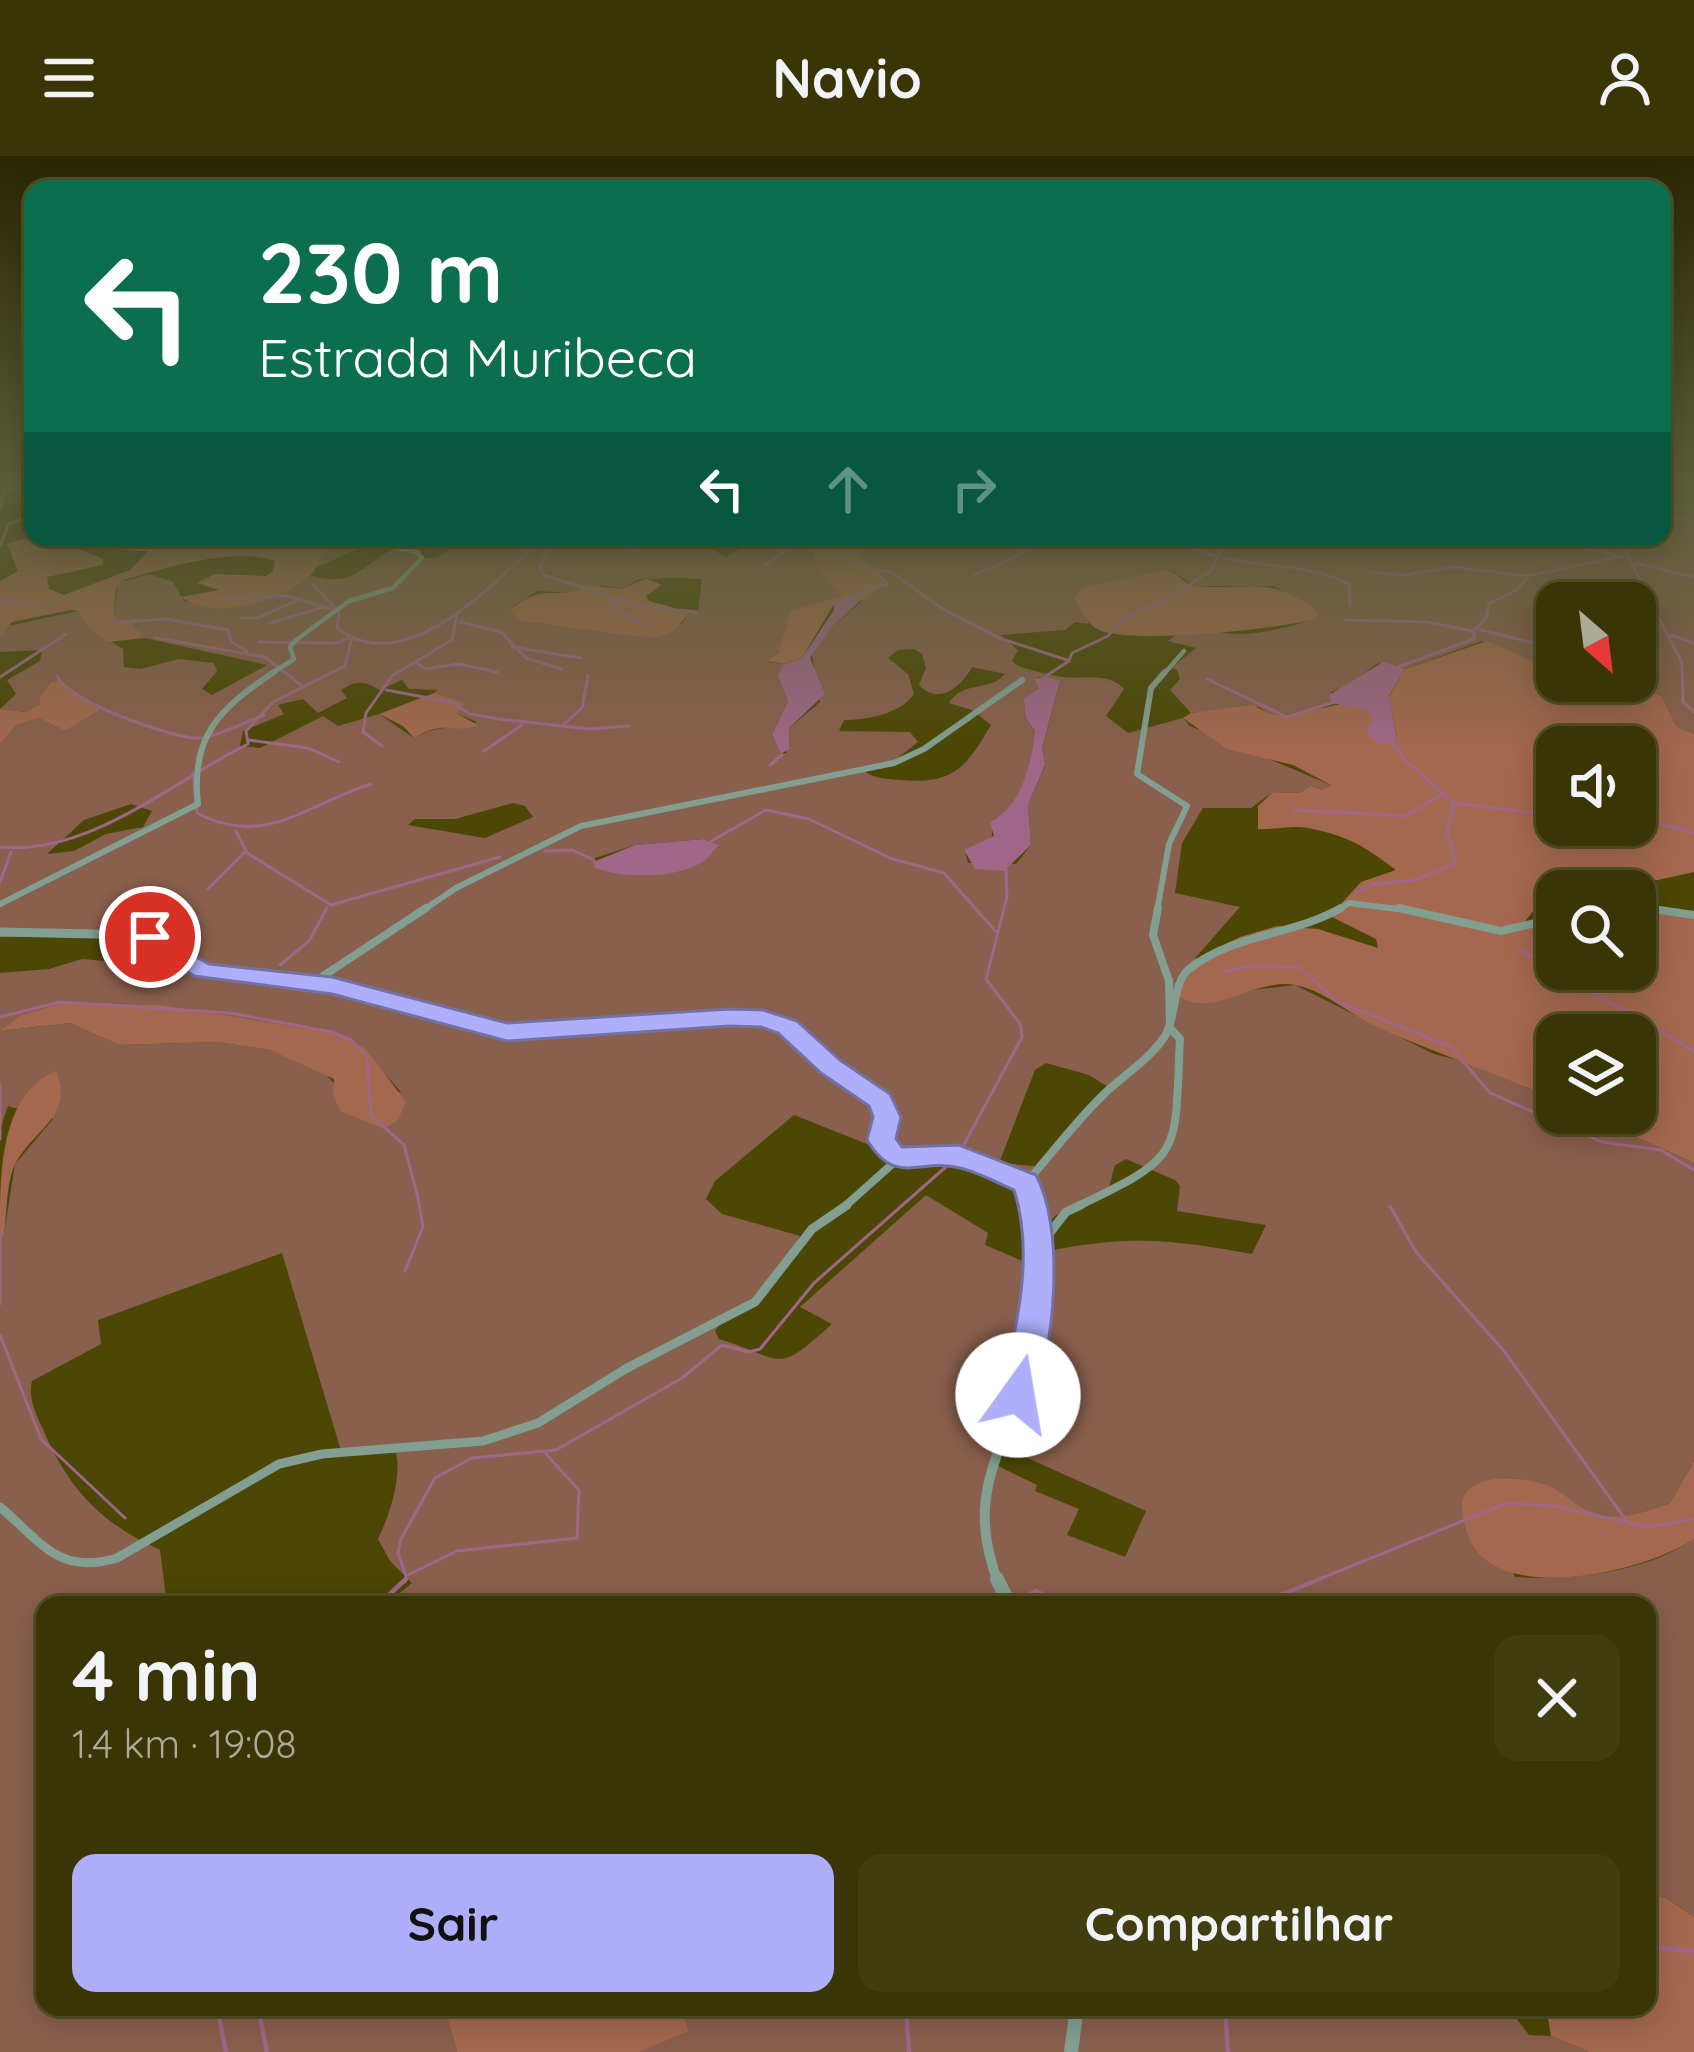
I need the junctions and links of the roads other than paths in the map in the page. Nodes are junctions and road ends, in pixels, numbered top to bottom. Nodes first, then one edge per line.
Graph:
1 (406, 574) edge
2 (1184, 651) dead end
3 (1022, 680) dead end
4 (0, 904) edge
5 (1656, 909) edge
6 (1694, 915) edge
7 (1536, 923) edge
8 (0, 932) edge
9 (314, 982) junction
10 (1170, 1028) junction
11 (899, 1158) junction
12 (1026, 1183) junction
13 (1037, 1249) junction
14 (0, 1507) edge
15 (1005, 1596) edge
16 (1076, 2016) edge
17 (1071, 2052) edge

1 - 4 street
2 - 10 street
3 - 9 street
5 - 6 street
7 - 10 street
8 - 9 street
9 - 11 street
10 - 12 street
10 - 13 street
11 - 12 street
11 - 14 street
12 - 13 street
13 - 15 street
16 - 17 street

